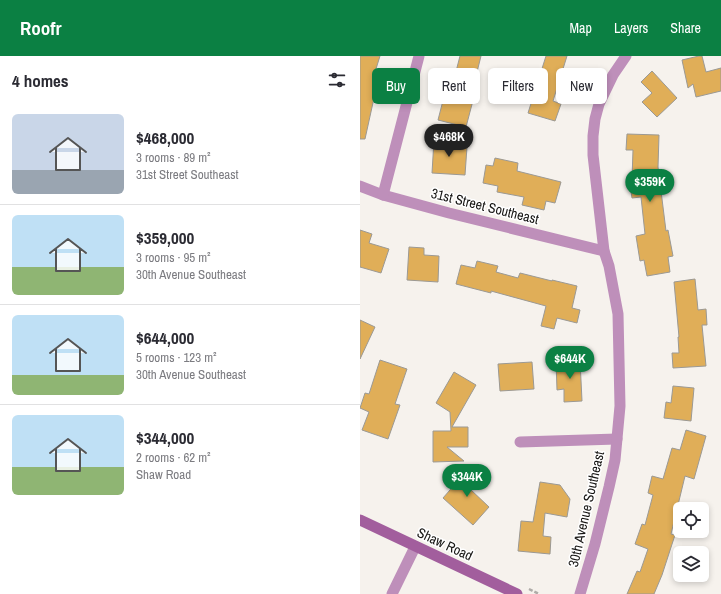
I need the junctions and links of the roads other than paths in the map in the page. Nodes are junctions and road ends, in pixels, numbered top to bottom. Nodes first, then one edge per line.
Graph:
1 (419, 56) edge
2 (626, 56) edge
3 (360, 186) edge
4 (383, 195) junction
5 (604, 251) junction
6 (617, 439) junction
7 (520, 442) dead end
8 (360, 520) edge
9 (415, 547) junction
10 (392, 594) edge
11 (517, 594) edge
12 (580, 594) edge

1 - 4 street
2 - 5 street, 30th Avenue Southeast
3 - 4 street, 31st Street Southeast
4 - 5 street, 31st Street Southeast
5 - 6 street, 30th Avenue Southeast
6 - 7 street
6 - 12 street, 30th Avenue Southeast
8 - 9 main road, Shaw Road
9 - 10 street
9 - 11 main road, Shaw Road

